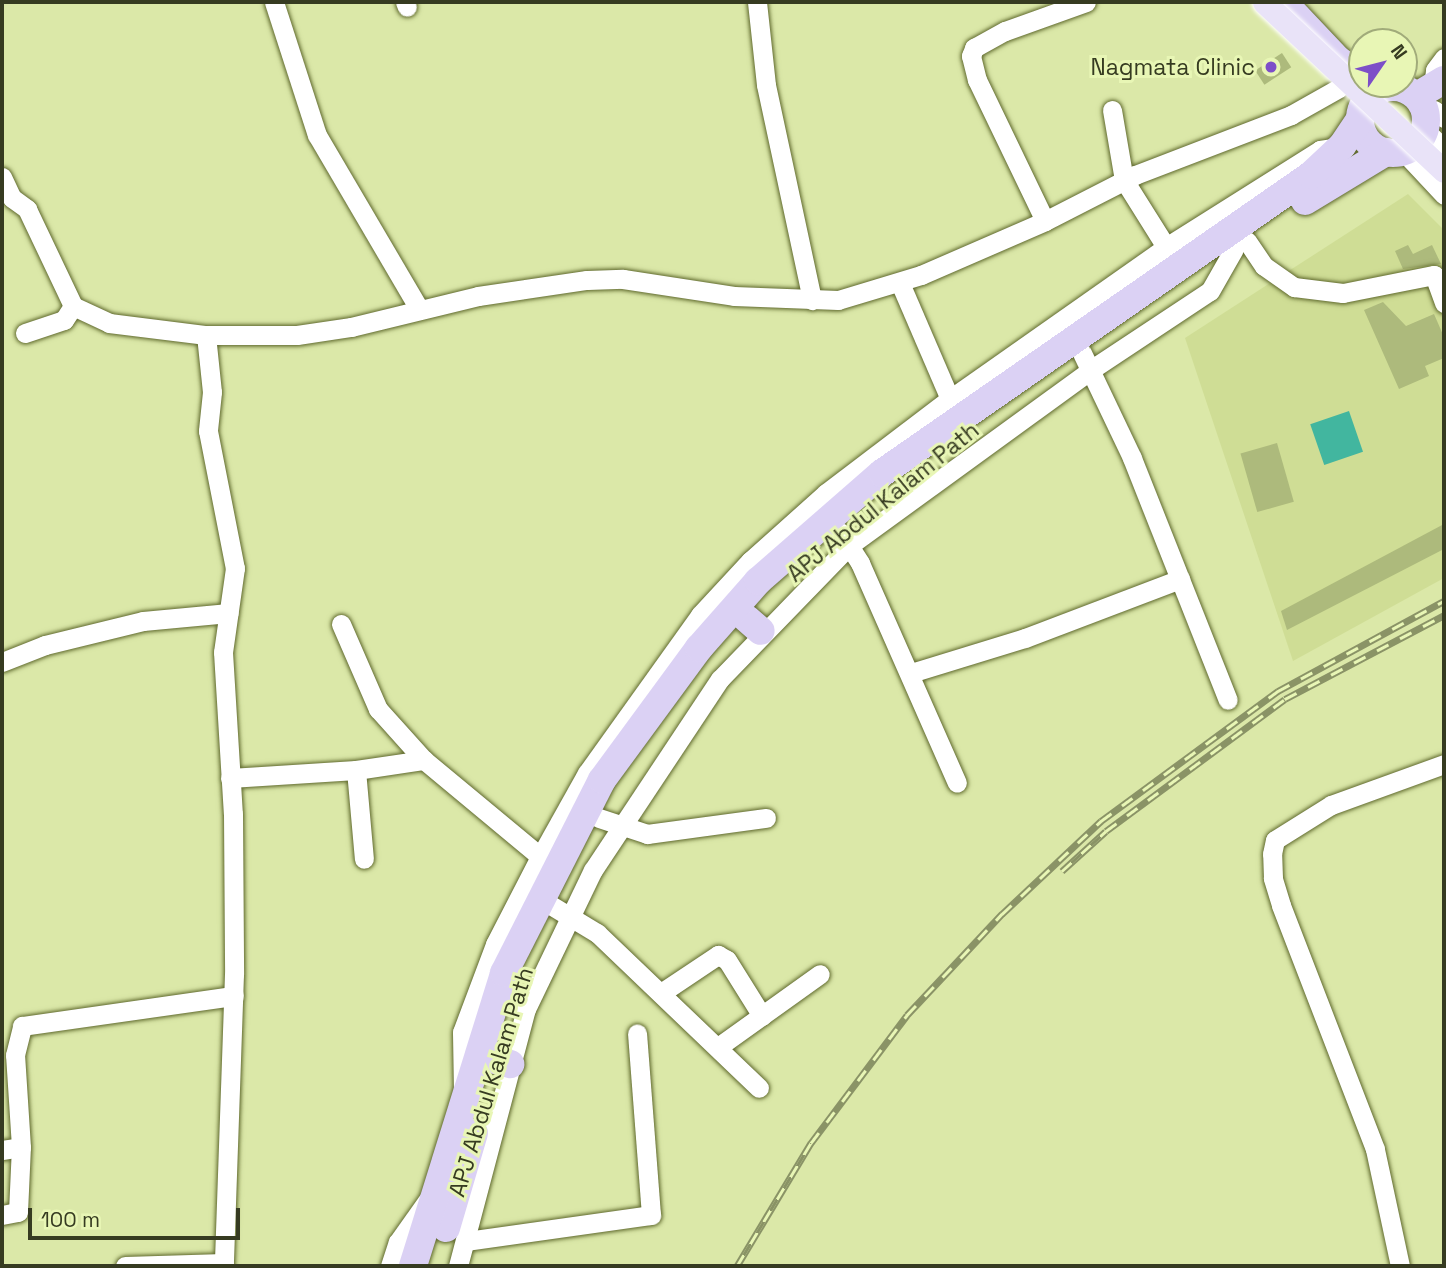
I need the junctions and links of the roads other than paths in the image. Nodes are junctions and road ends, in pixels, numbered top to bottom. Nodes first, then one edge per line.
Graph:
1 (274, 2) edge
2 (757, 2) edge
3 (1086, 2) edge
4 (1254, 2) edge
5 (1264, 2) edge
6 (1283, 2) edge
7 (1444, 58) edge
8 (1348, 70) edge
9 (1348, 74) edge
10 (1348, 91) edge
11 (1362, 98) edge
12 (1417, 98) edge
13 (1112, 110) dead end
14 (1434, 110) edge
15 (1360, 117) junction
16 (1342, 146) junction
17 (1394, 151) junction
18 (1444, 171) edge
19 (2, 179) edge
20 (1124, 180) junction
21 (1444, 195) edge
22 (1045, 221) junction
23 (1240, 245) junction
24 (1167, 247) junction
25 (900, 283) junction
26 (812, 300) junction
27 (1444, 303) edge
28 (73, 306) junction
29 (419, 309) junction
30 (1091, 315) junction
31 (24, 333) dead end
32 (206, 335) junction
33 (1087, 361) junction
34 (956, 408) junction
35 (839, 520) junction
36 (1180, 579) junction
37 (229, 613) junction
38 (341, 624) dead end
39 (2, 662) edge
40 (911, 673) junction
41 (1228, 700) dead end
42 (424, 760) junction
43 (1444, 764) edge
44 (356, 770) junction
45 (230, 778) junction
46 (957, 783) dead end
47 (766, 818) dead end
48 (610, 823) junction
49 (364, 859) dead end
50 (547, 862) junction
51 (556, 906) junction
52 (820, 974) dead end
53 (662, 993) junction
54 (233, 996) junction
55 (762, 1016) junction
56 (637, 1034) dead end
57 (718, 1047) junction
58 (8, 1054) edge
59 (502, 1062) junction
60 (759, 1088) dead end
61 (464, 1102) junction
62 (12, 1148) edge
63 (441, 1200) junction
64 (2, 1215) edge
65 (466, 1241) junction
66 (224, 1264) edge
67 (125, 1266) edge
68 (390, 1266) edge
69 (413, 1266) edge
70 (432, 1266) edge
71 (458, 1266) edge
72 (1400, 1266) edge

1 - 29 street
2 - 26 street
3 - 22 street
4 - 9 highway
5 - 18 main road, bridge
6 - 8 highway
7 - 14 street
10 - 20 street
11 - 15 highway
12 - 14 highway
13 - 20 street
14 - 17 highway
15 - 16 highway, APJ Abdul Kalam Path
15 - 17 highway
16 - 24 street
16 - 30 highway, APJ Abdul Kalam Path
17 - 21 street
17 - 23 highway, APJ Abdul Kalam Path
19 - 28 street
20 - 22 street
20 - 24 street
22 - 25 street
23 - 27 street
23 - 33 highway, APJ Abdul Kalam Path
24 - 30 street
25 - 26 street
25 - 34 street
26 - 29 street
28 - 31 street
28 - 32 street
29 - 32 street
30 - 34 highway, APJ Abdul Kalam Path
32 - 37 street
33 - 35 highway, APJ Abdul Kalam Path
33 - 36 street
34 - 35 highway, APJ Abdul Kalam Path
35 - 40 street
35 - 48 highway, APJ Abdul Kalam Path
35 - 50 highway, APJ Abdul Kalam Path
36 - 40 street
36 - 41 street
37 - 39 street
37 - 45 street
38 - 42 street
40 - 46 street
42 - 44 street
42 - 50 street
43 - 72 street
44 - 45 street
44 - 49 street
45 - 54 street
47 - 48 street
48 - 51 highway, APJ Abdul Kalam Path
50 - 51 highway, APJ Abdul Kalam Path
50 - 61 street
51 - 53 street
51 - 59 highway, APJ Abdul Kalam Path
51 - 61 highway, APJ Abdul Kalam Path
52 - 55 street
53 - 55 street
53 - 57 street
54 - 58 street
54 - 66 street
55 - 57 street
56 - 65 street
57 - 60 street
58 - 62 street
59 - 63 highway, APJ Abdul Kalam Path
59 - 65 street
61 - 63 highway, APJ Abdul Kalam Path
62 - 64 street
63 - 68 street
63 - 69 highway, APJ Abdul Kalam Path
63 - 70 highway, APJ Abdul Kalam Path
65 - 71 street
66 - 67 street

